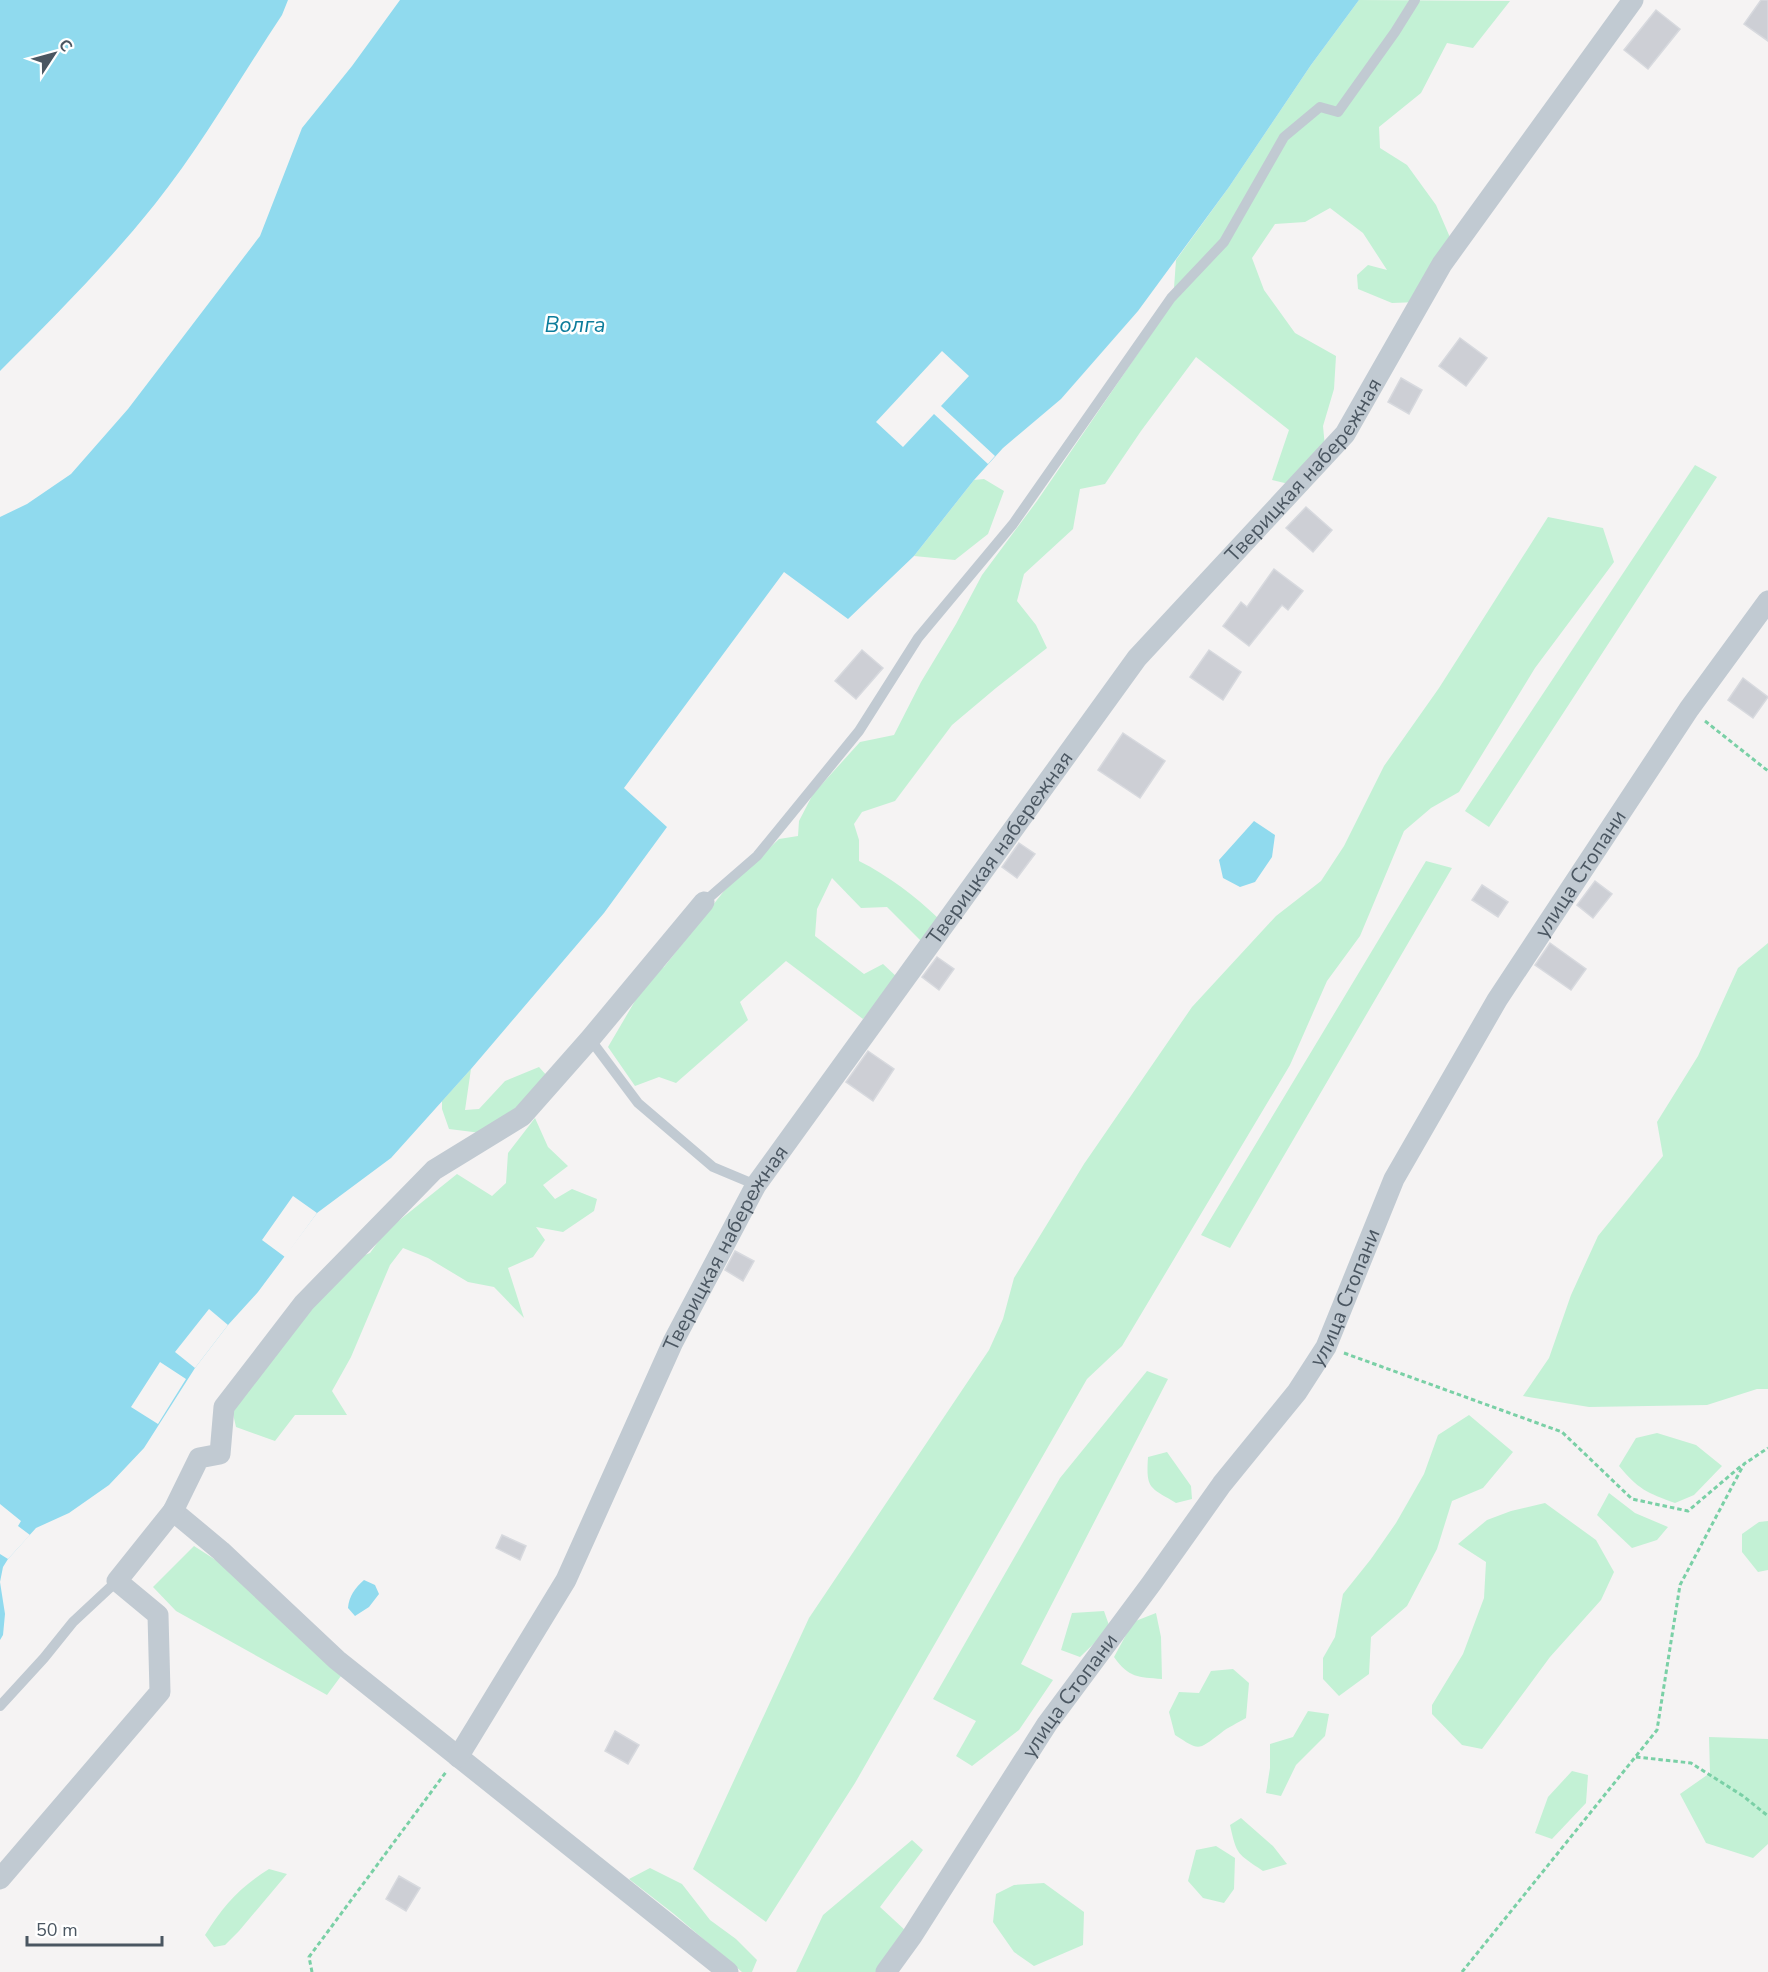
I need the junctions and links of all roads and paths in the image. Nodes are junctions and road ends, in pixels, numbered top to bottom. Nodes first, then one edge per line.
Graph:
1 (1415, 0) edge
2 (1633, 0) edge
3 (1768, 601) edge
4 (1689, 709) junction
5 (1768, 771) edge
6 (704, 902) joint
7 (590, 1039) junction
8 (756, 1185) junction
9 (1326, 1347) junction
10 (1768, 1448) edge
11 (1744, 1464) junction
12 (173, 1511) junction
13 (117, 1581) junction
14 (0, 1706) edge
15 (458, 1757) junction
16 (1636, 1757) junction
17 (1768, 1816) edge
18 (0, 1879) edge
19 (312, 1972) edge
20 (728, 1972) edge
21 (886, 1972) edge
22 (1462, 1972) edge

1 - 6 lane
2 - 8 street, Тверицкая набережная
3 - 4 street, улица Стопани
4 - 5 path
4 - 9 street, улица Стопани
6 - 7 street
7 - 8 lane
7 - 12 street
8 - 15 street, Тверицкая набережная
9 - 11 path
9 - 21 street, улица Стопани
10 - 11 path
11 - 16 path
12 - 13 street
12 - 15 street
13 - 14 lane
13 - 18 street
15 - 19 path
15 - 20 street
16 - 17 path
16 - 22 path

